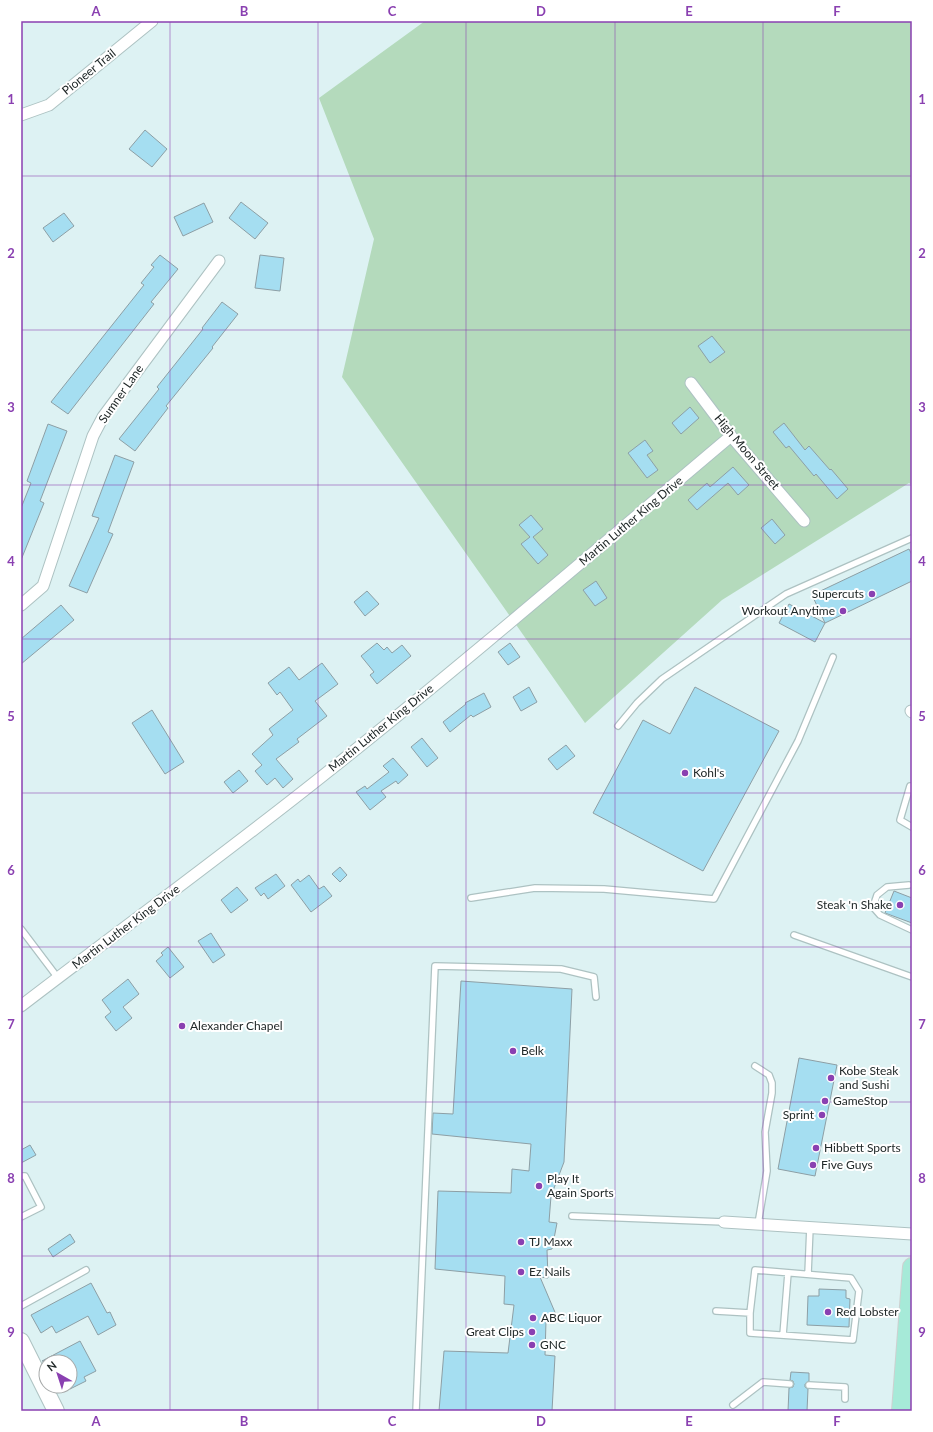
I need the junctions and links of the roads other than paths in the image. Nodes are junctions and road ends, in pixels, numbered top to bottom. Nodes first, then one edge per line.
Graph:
1 (152, 21) edge
2 (21, 115) edge
3 (219, 261) dead end
4 (691, 383) dead end
5 (731, 436) junction
6 (804, 521) dead end
7 (912, 538) edge
8 (21, 605) edge
9 (834, 657) dead end
10 (618, 726) dead end
11 (910, 786) dead end
12 (912, 827) edge
13 (909, 885) dead end
14 (471, 898) dead end
15 (21, 929) edge
16 (912, 930) edge
17 (794, 935) dead end
18 (58, 978) junction
19 (912, 978) edge
20 (596, 997) dead end
21 (21, 1006) edge
22 (755, 1066) dead end
23 (23, 1176) edge
24 (572, 1216) dead end
25 (21, 1217) edge
26 (724, 1222) joint
27 (758, 1224) junction
28 (810, 1228) junction
29 (912, 1234) edge
30 (912, 1267) edge
31 (86, 1270) dead end
32 (788, 1273) junction
33 (808, 1274) junction
34 (21, 1306) edge
35 (716, 1311) dead end
36 (750, 1313) junction
37 (783, 1335) junction
38 (21, 1341) edge
39 (790, 1384) dead end
40 (809, 1385) dead end
41 (845, 1399) dead end
42 (733, 1405) dead end
43 (56, 1411) edge
44 (416, 1411) edge
45 (901, 1411) edge

1 - 2 street, Pioneer Trail
3 - 8 street, Sumner Lane
4 - 5 street, High Moon Street
5 - 6 street, High Moon Street
5 - 18 street, Martin Luther King Drive
7 - 10 lane
9 - 14 lane
11 - 12 lane
13 - 16 lane
15 - 18 lane
17 - 19 lane
18 - 21 street, Martin Luther King Drive
20 - 44 lane
22 - 27 lane
23 - 25 lane
24 - 26 lane
26 - 27 street
27 - 28 street
28 - 29 street
28 - 33 lane
30 - 45 main road
31 - 34 lane
32 - 33 lane
32 - 36 lane
32 - 37 lane
33 - 37 lane
35 - 36 lane
36 - 37 lane
38 - 43 street
39 - 42 lane
40 - 41 lane

